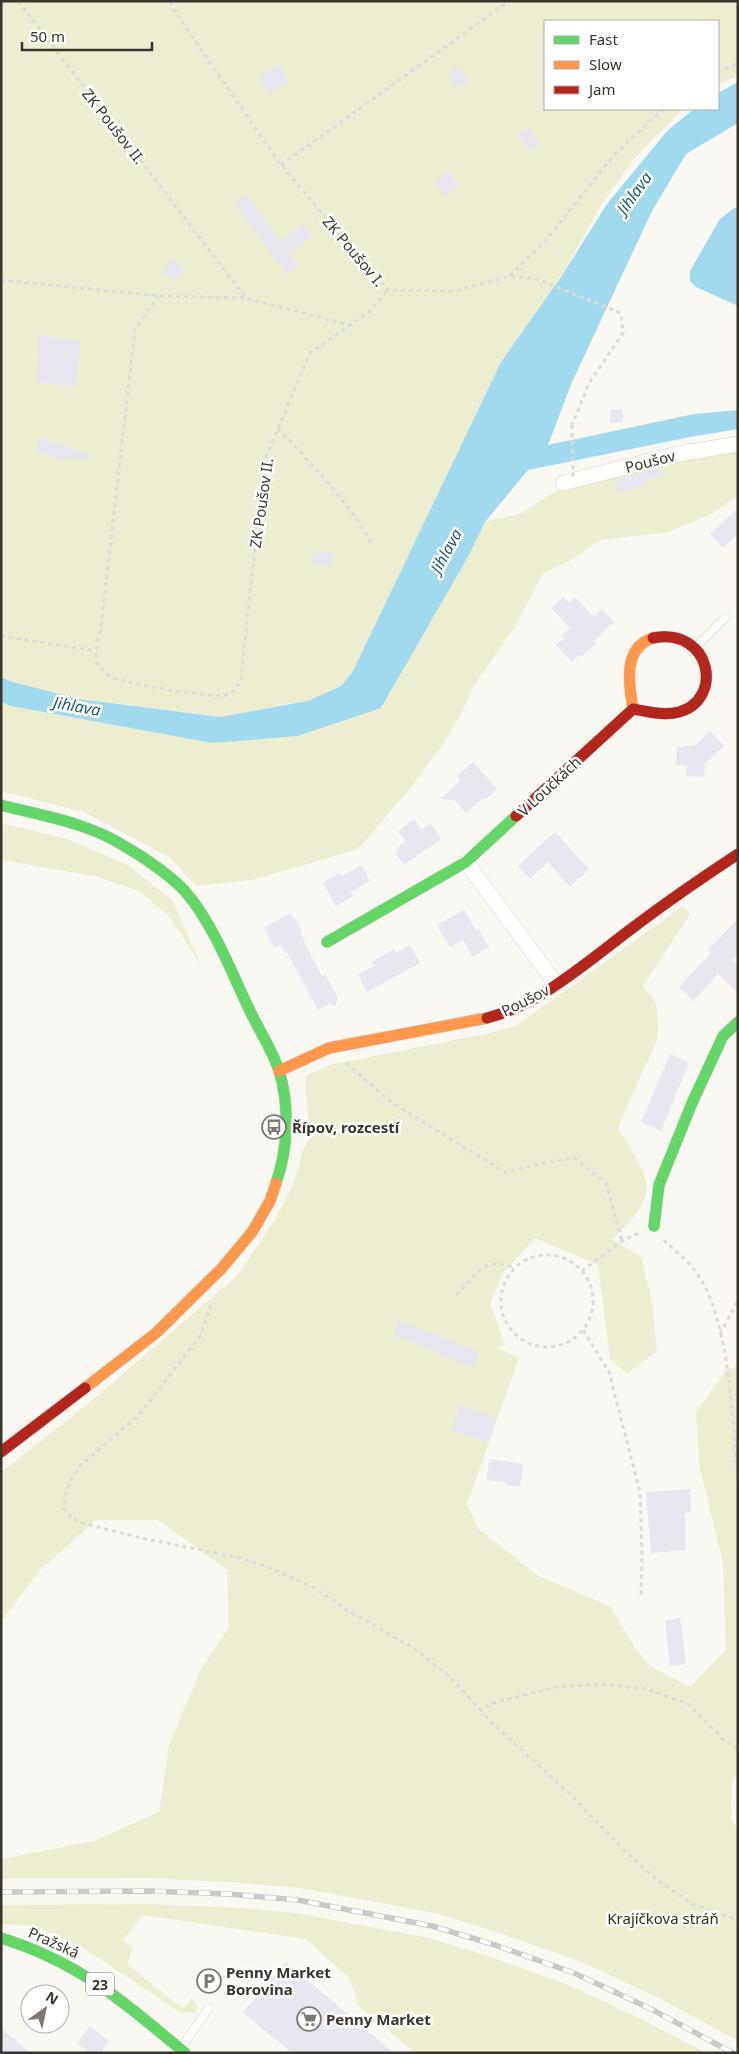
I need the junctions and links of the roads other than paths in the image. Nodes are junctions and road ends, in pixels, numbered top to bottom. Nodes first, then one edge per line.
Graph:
1 (738, 444) edge
2 (568, 482) road end
3 (725, 618) dead end
4 (696, 647) junction
5 (633, 709) junction
6 (1, 805) edge
7 (738, 854) edge
8 (466, 862) junction
9 (327, 942) dead end
10 (556, 984) junction
11 (738, 1022) edge
12 (279, 1071) junction
13 (654, 1226) road end
14 (1, 1452) edge
15 (1, 1938) edge
16 (209, 2008) dead end
17 (183, 2051) edge

1 - 2 street, Poušov
3 - 4 lane
4 - 5 street
4 - 5 street
5 - 8 street, V Loučkách
6 - 12 street
7 - 10 street, Poušov
8 - 9 street, V Loučkách
8 - 10 street
10 - 12 street, Poušov
11 - 13 street
12 - 14 street
15 - 17 street, Pražská / 23
16 - 17 lane

